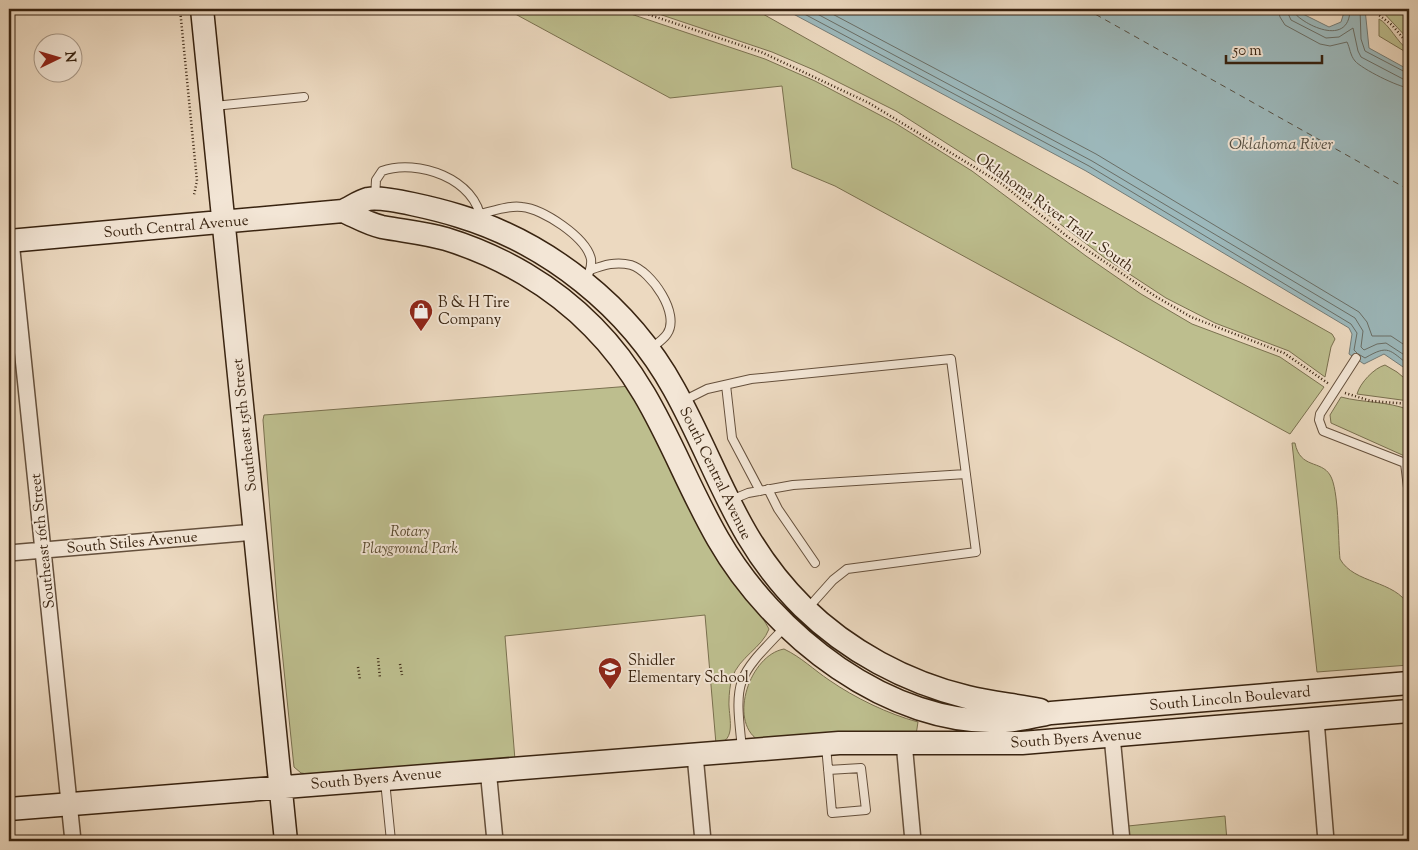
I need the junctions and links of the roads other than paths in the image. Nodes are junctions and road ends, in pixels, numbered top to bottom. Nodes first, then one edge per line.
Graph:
1 (202, 9) edge
2 (304, 97) dead end
3 (212, 106) junction
4 (375, 200) junction
5 (343, 211) junction
6 (481, 219) junction
7 (224, 222) junction
8 (10, 241) edge
9 (524, 259) junction
10 (587, 277) junction
11 (649, 350) junction
12 (1356, 358) dead end
13 (726, 385) junction
14 (681, 402) junction
15 (696, 466) junction
16 (966, 474) junction
17 (768, 489) junction
18 (760, 491) junction
19 (1409, 496) edge
20 (728, 502) junction
21 (255, 532) junction
22 (43, 550) junction
23 (9, 553) edge
24 (815, 564) dead end
25 (806, 610) junction
26 (785, 627) junction
27 (1409, 683) edge
28 (1409, 711) edge
29 (1051, 713) junction
30 (1316, 720) junction
31 (1112, 736) junction
32 (904, 742) junction
33 (826, 744) junction
34 (742, 750) junction
35 (695, 755) junction
36 (488, 769) junction
37 (828, 770) junction
38 (385, 778) junction
39 (281, 786) junction
40 (69, 804) junction
41 (9, 809) edge
42 (73, 841) edge
43 (286, 841) edge
44 (391, 841) edge
45 (495, 841) edge
46 (703, 841) edge
47 (913, 841) edge
48 (1122, 841) edge
49 (1326, 841) edge

1 - 3 main road, Southeast 15th Street
2 - 3 lane
3 - 7 main road, Southeast 15th Street
4 - 5 main road, South Central Avenue
4 - 6 main road, South Central Avenue
4 - 6 lane
5 - 7 main road, South Central Avenue
5 - 9 main road, South Central Avenue
6 - 9 main road, South Central Avenue
6 - 10 lane
7 - 8 main road, South Central Avenue
7 - 21 main road, Southeast 15th Street
8 - 22 street, Southeast 16th Street
9 - 10 main road, South Central Avenue
9 - 15 main road, South Central Avenue
10 - 11 main road, South Central Avenue
10 - 11 lane
11 - 14 main road, South Central Avenue
12 - 19 lane
13 - 14 lane
13 - 16 lane
13 - 18 lane
14 - 15 main road, South Central Avenue
15 - 20 main road, South Central Avenue
15 - 26 main road, South Central Avenue
16 - 17 lane
16 - 25 lane
17 - 18 lane
17 - 24 lane
18 - 20 lane
20 - 25 main road, South Central Avenue
21 - 22 street, South Stiles Avenue
21 - 39 main road, Southeast 15th Street
22 - 23 street, South Stiles Avenue
22 - 40 street, Southeast 16th Street
25 - 29 main road, South Central Avenue
26 - 29 main road, South Central Avenue
26 - 34 lane
27 - 29 main road, South Lincoln Boulevard
28 - 30 main road, South Byers Avenue
30 - 31 main road, South Byers Avenue
30 - 49 street
31 - 32 main road, South Byers Avenue
31 - 48 street
32 - 33 main road, South Byers Avenue
32 - 47 street
33 - 34 main road, South Byers Avenue
33 - 37 lane
34 - 35 main road, South Byers Avenue
35 - 36 main road, South Byers Avenue
35 - 46 street
36 - 38 main road, South Byers Avenue
36 - 45 street
37 - 37 lane
38 - 39 main road, South Byers Avenue
38 - 44 lane
39 - 40 main road, South Byers Avenue
39 - 43 main road, Southeast 15th Street
40 - 41 main road, South Byers Avenue
40 - 42 street, Southeast 16th Street

